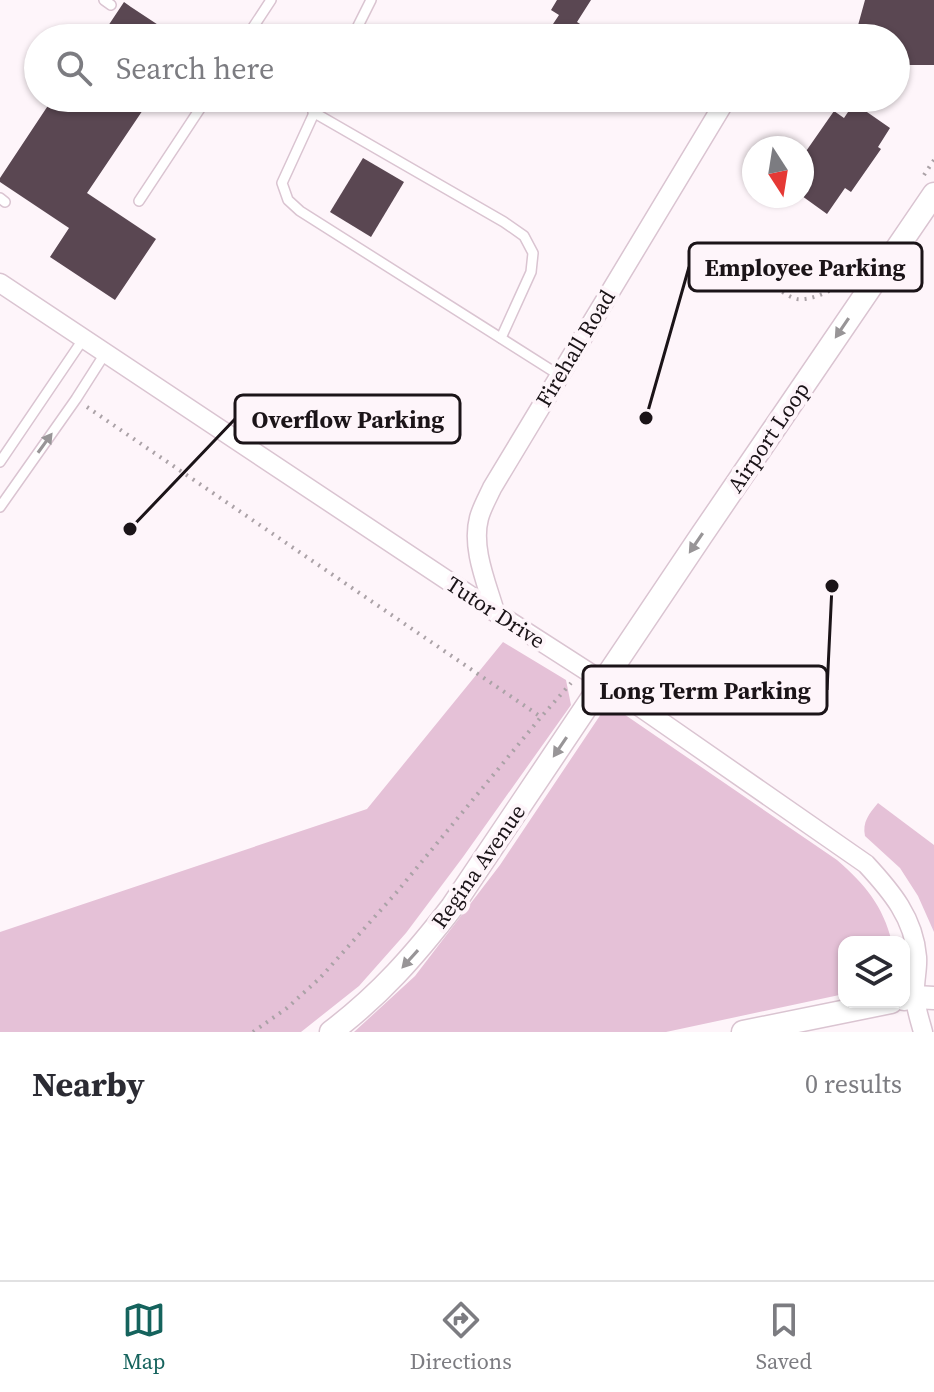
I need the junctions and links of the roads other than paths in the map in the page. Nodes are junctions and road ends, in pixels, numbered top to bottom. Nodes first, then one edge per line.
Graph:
1 (271, 0) edge
2 (371, 0) edge
3 (255, 24) edge
4 (359, 24) edge
5 (198, 112) edge
6 (313, 112) joint
7 (719, 112) edge
8 (926, 190) edge
9 (139, 201) dead end
10 (0, 283) edge
11 (84, 338) junction
12 (501, 338) junction
13 (106, 352) junction
14 (559, 375) junction
15 (0, 462) edge
16 (0, 507) edge
17 (495, 612) junction
18 (594, 676) junction
19 (918, 998) edge
20 (861, 1008) edge
21 (331, 1032) edge
22 (743, 1032) edge
23 (923, 1032) edge

1 - 3 lane
2 - 4 lane
5 - 9 lane
6 - 12 lane
6 - 12 lane
7 - 14 street, Firehall Road
8 -> 18 street, Airport Loop
10 - 11 street, Tutor Drive
11 - 13 street, Tutor Drive
11 - 15 lane
12 - 14 lane
16 -> 13 lane
13 - 17 street, Tutor Drive
14 - 17 street, Firehall Road
17 - 18 street, Tutor Drive
18 - 19 street, Tutor Drive
18 -> 21 street, Regina Avenue
19 - 23 street, Tutor Drive
20 - 22 street

